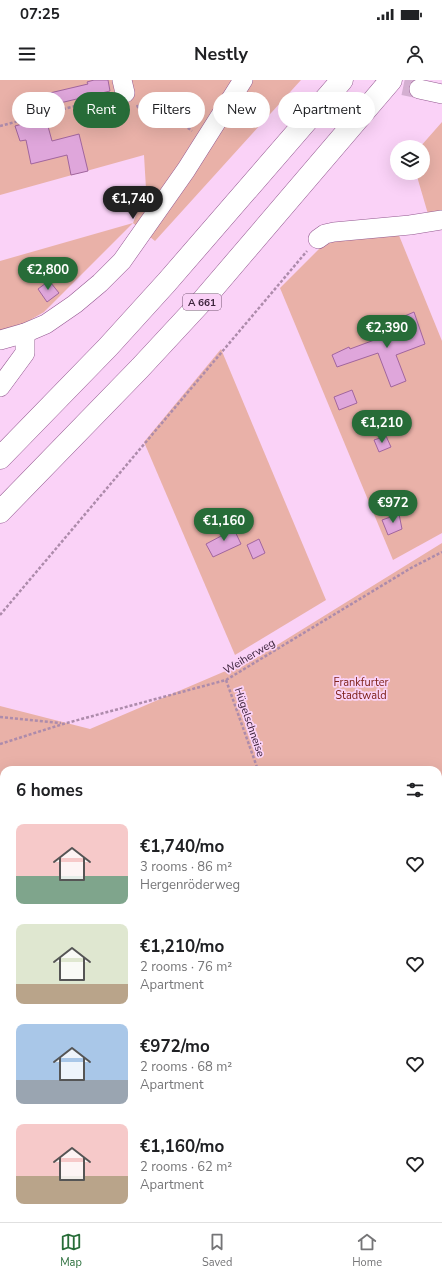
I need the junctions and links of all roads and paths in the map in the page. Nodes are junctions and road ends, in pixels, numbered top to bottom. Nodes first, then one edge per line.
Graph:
1 (243, 80) edge
2 (342, 80) edge
3 (391, 80) edge
4 (124, 86) edge
5 (419, 90) tunnel mouth
6 (442, 94) edge
7 (0, 126) edge
8 (204, 141) junction
9 (442, 220) edge
10 (318, 238) joint
11 (25, 333) junction
12 (0, 340) edge
13 (0, 387) edge
14 (0, 458) edge
15 (0, 512) edge
16 (442, 552) edge
17 (0, 614) edge
18 (226, 680) junction
19 (0, 717) edge
20 (63, 724) junction
21 (0, 744) edge
22 (257, 766) edge

1 - 8 street
2 - 14 highway
3 - 15 highway, A 661
4 - 7 path
4 - 8 path
5 - 6 street
8 - 11 street
9 - 10 street
10 - 17 path
11 - 12 street
11 - 13 street
16 - 18 path, Weiherweg
18 - 20 path, Weiherweg
18 - 22 path, Hügelschneise
19 - 20 path
20 - 21 path, Weiherweg

